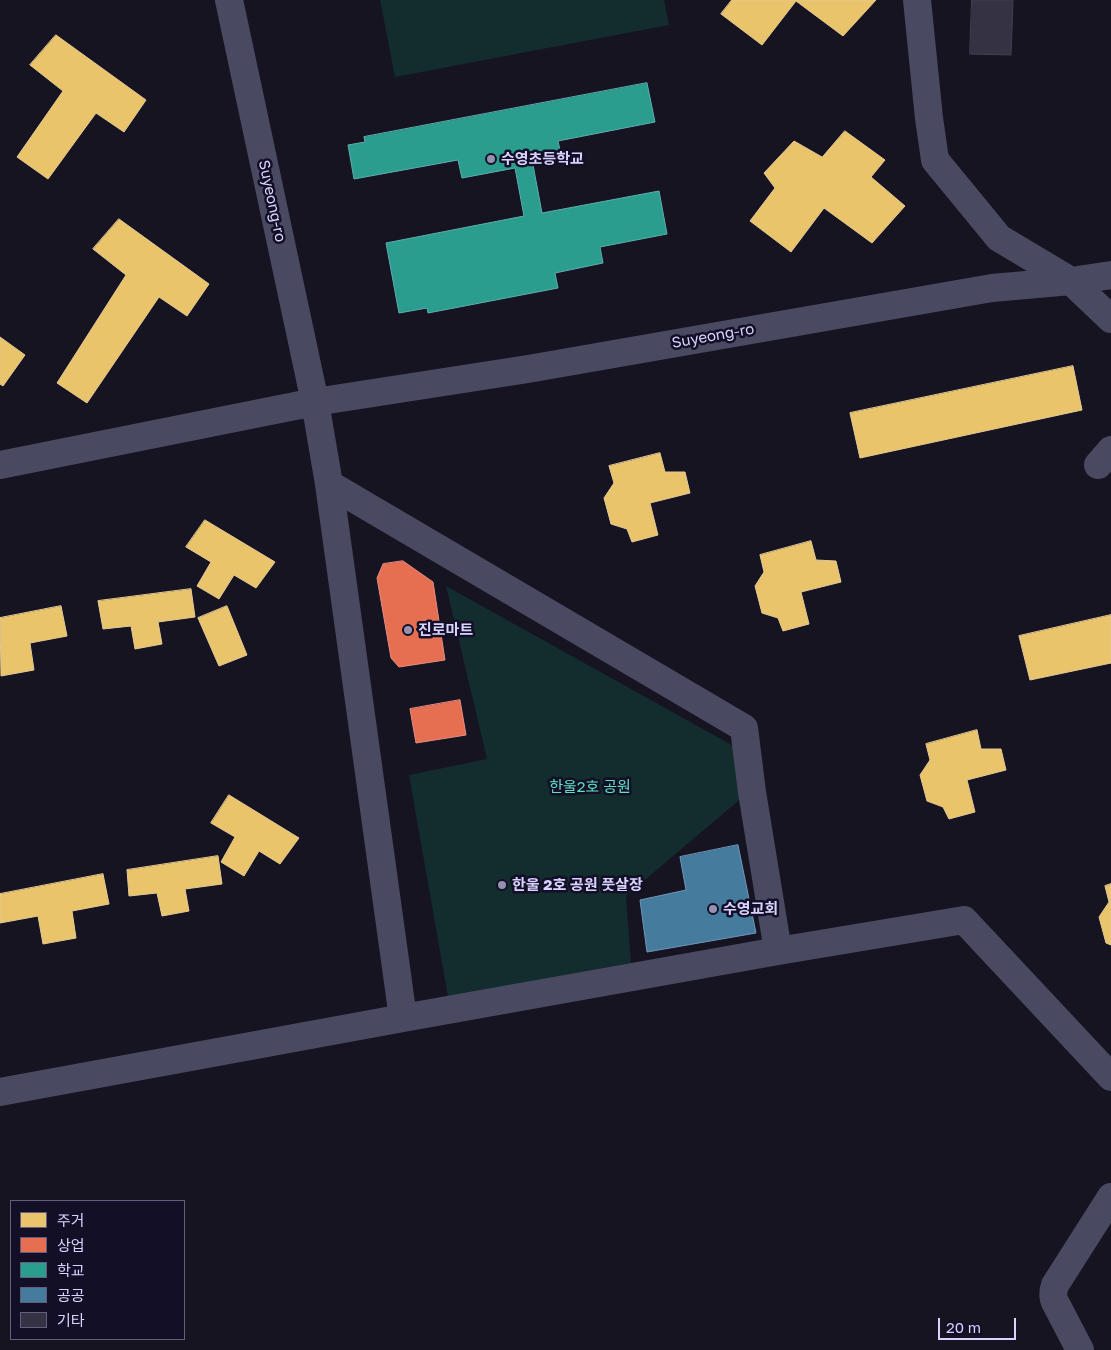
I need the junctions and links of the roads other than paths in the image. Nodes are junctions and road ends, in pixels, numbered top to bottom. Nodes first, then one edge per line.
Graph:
1 (229, 0) edge
2 (917, 0) edge
3 (1111, 275) edge
4 (1070, 281) junction
5 (1111, 320) edge
6 (315, 402) junction
7 (0, 465) edge
8 (329, 484) junction
9 (778, 951) junction
10 (403, 1018) junction
11 (1111, 1077) edge
12 (0, 1092) edge
13 (1111, 1197) edge
14 (1080, 1350) edge

1 - 6 street, Suyeong-ro
2 - 4 street
3 - 4 street, Suyeong-ro
4 - 5 street
4 - 6 street, Suyeong-ro
6 - 7 street, Suyeong-ro
6 - 8 street
8 - 9 street
8 - 10 street
9 - 10 street
9 - 11 street
10 - 12 street
13 - 14 street

